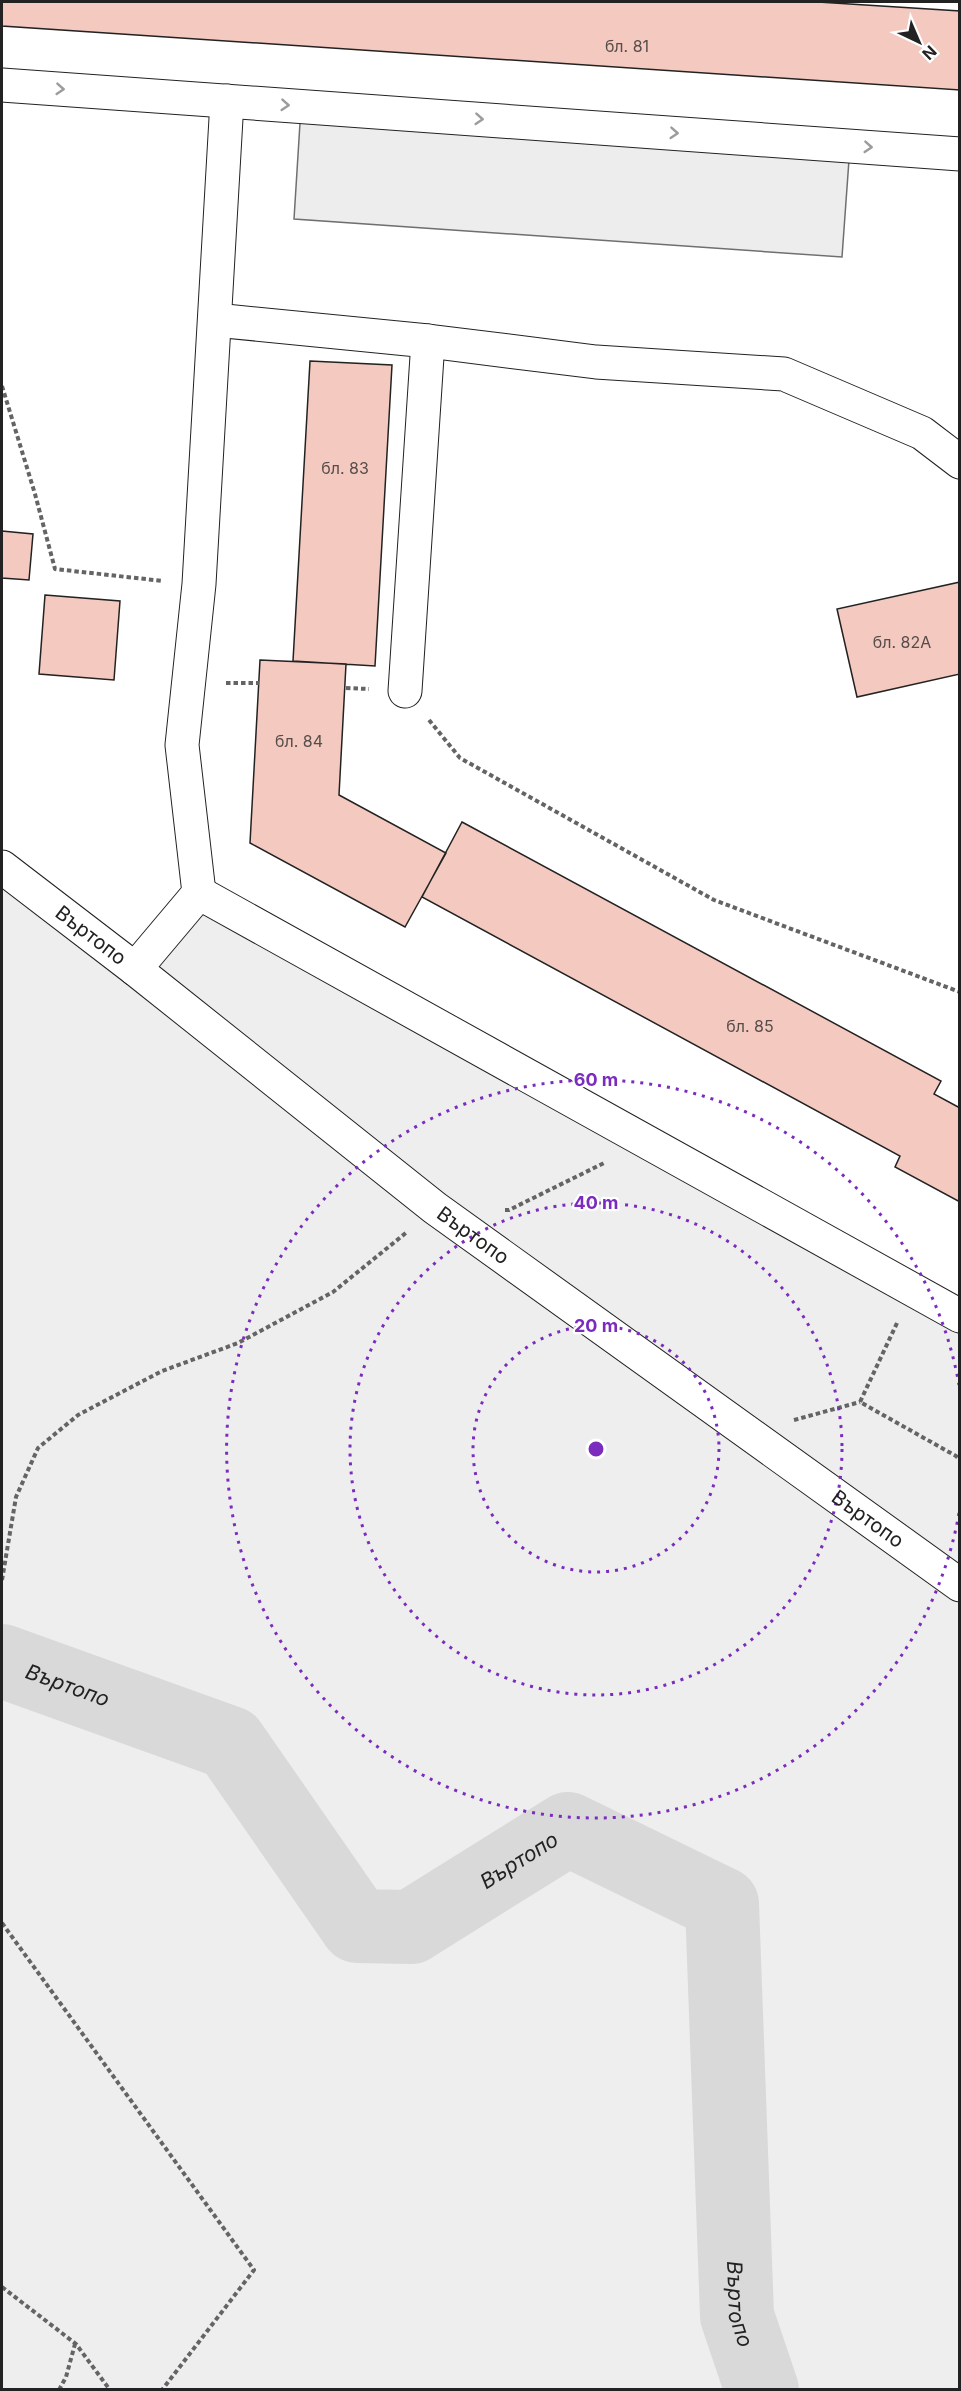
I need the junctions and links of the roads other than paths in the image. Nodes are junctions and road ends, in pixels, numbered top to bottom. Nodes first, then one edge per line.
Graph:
1 (2, 85) edge
2 (227, 101) junction
3 (960, 154) edge
4 (215, 320) junction
5 (428, 341) junction
6 (960, 462) edge
7 (405, 691) road end
8 (2, 867) edge
9 (199, 893) junction
10 (135, 969) junction
11 (960, 1316) edge
12 (960, 1585) edge

1 -> 2 street
2 -> 3 street
2 - 4 street
4 - 5 street
4 - 9 street
5 - 6 street
5 - 7 street
8 - 10 street, Въртопо
9 - 10 street
9 - 11 street
10 - 12 street, Въртопо

